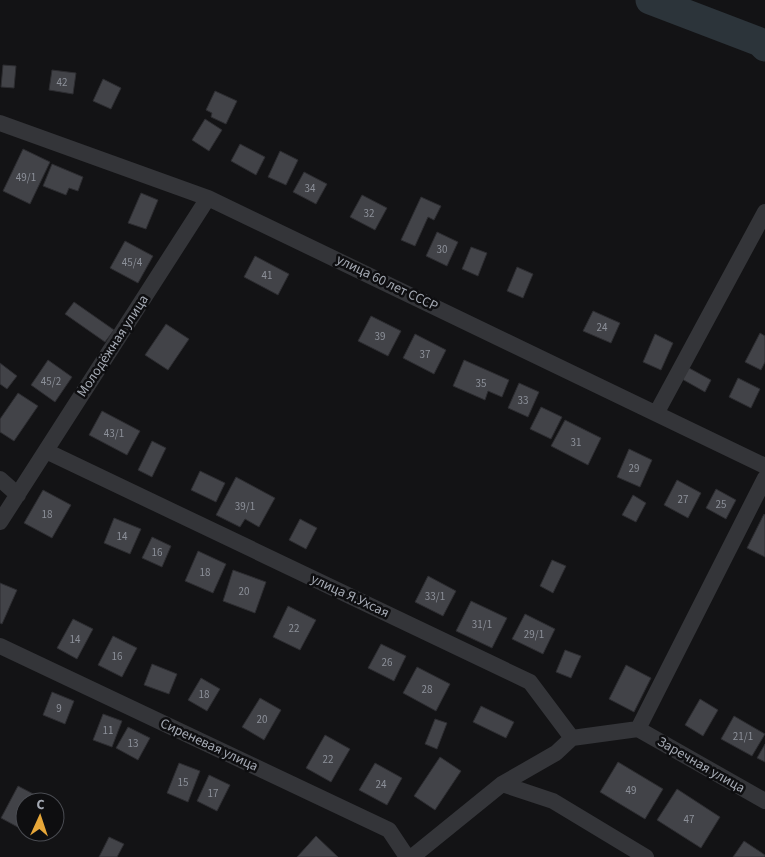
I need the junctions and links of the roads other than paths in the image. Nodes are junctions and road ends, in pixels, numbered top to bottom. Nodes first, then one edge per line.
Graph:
1 (0, 123) edge
2 (208, 198) junction
3 (765, 212) edge
4 (657, 412) junction
5 (46, 451) junction
6 (765, 466) edge
7 (765, 478) edge
8 (0, 479) edge
9 (18, 495) junction
10 (0, 522) edge
11 (0, 646) edge
12 (638, 729) junction
13 (572, 738) junction
14 (502, 784) junction
15 (765, 801) edge
16 (415, 856) edge
17 (646, 857) edge

1 - 2 street, улица 60 лет СССР
2 - 4 street, улица 60 лет СССР
2 - 5 street, Молодёжная улица
3 - 4 street
4 - 6 street, улица 60 лет СССР
5 - 9 street, Молодёжная улица
5 - 13 street, улица Я.Ухсая
7 - 12 street
8 - 9 street
9 - 10 street, Молодёжная улица
11 - 16 street, Сиреневая улица
12 - 13 street
12 - 15 street, Заречная улица
13 - 14 street
14 - 16 street
14 - 17 street

